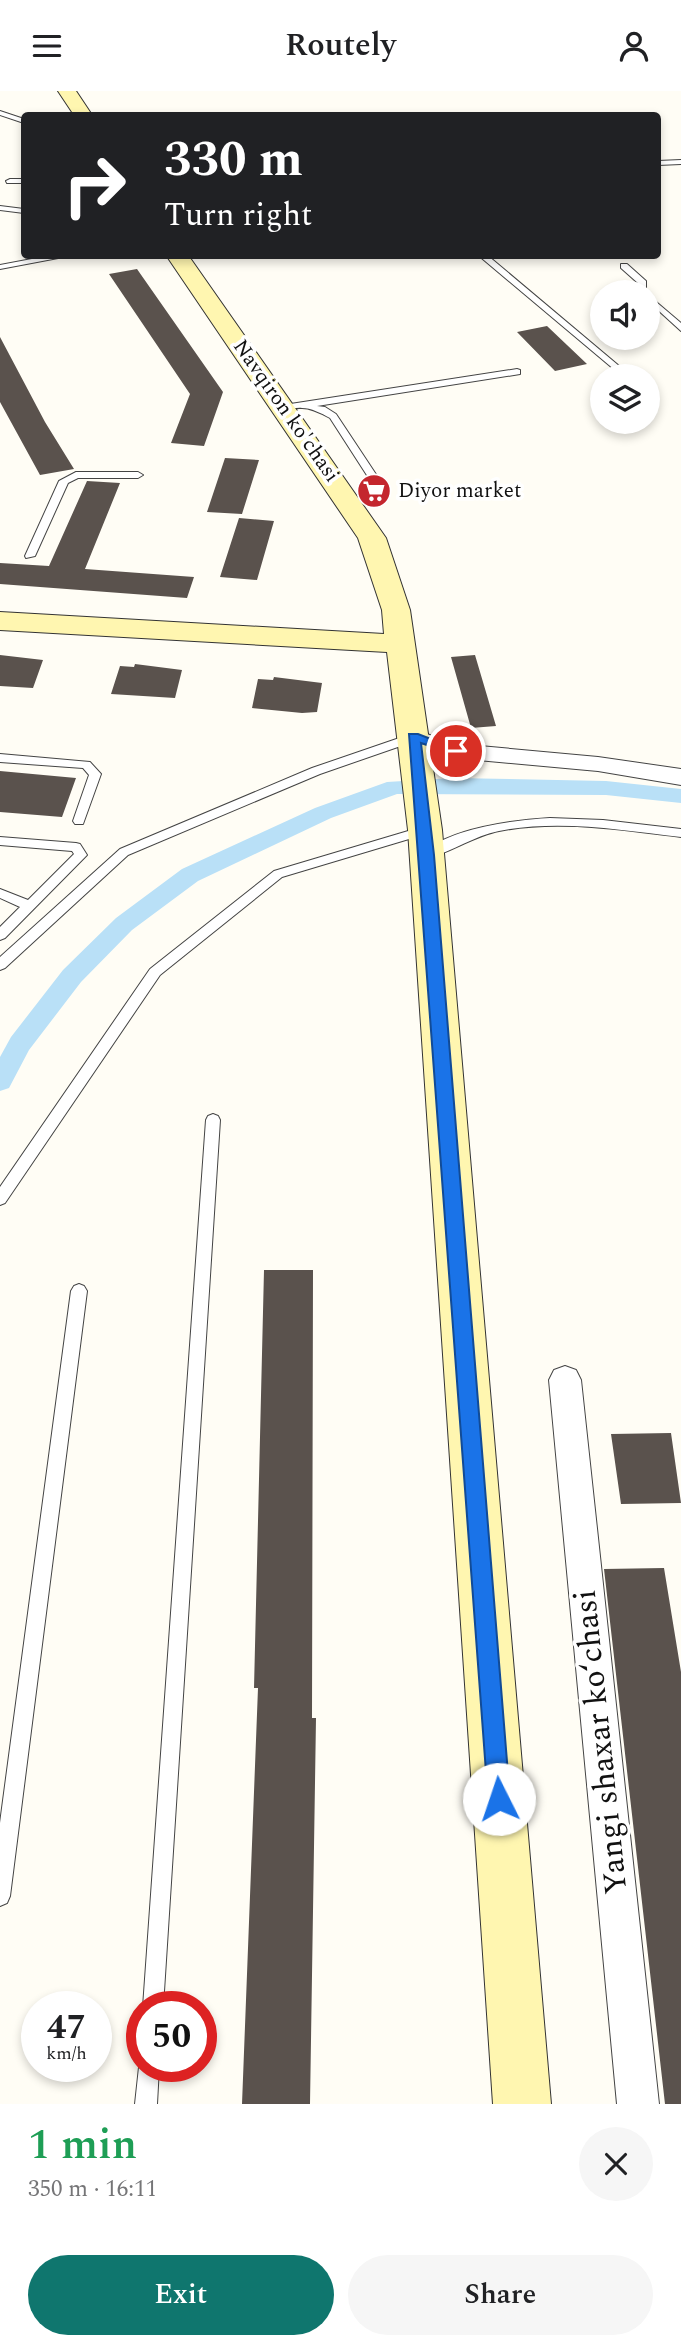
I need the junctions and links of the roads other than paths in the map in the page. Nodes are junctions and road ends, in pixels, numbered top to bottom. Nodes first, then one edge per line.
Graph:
1 (67, 91) edge
2 (81, 112) edge
3 (0, 113) edge
4 (21, 118) edge
5 (681, 162) edge
6 (661, 163) edge
7 (10, 181) dead end
8 (21, 181) edge
9 (0, 208) edge
10 (21, 211) edge
11 (47, 259) edge
12 (180, 259) edge
13 (487, 259) edge
14 (624, 266) dead end
15 (0, 267) edge
16 (640, 280) edge
17 (660, 308) edge
18 (681, 328) edge
19 (612, 364) edge
20 (517, 372) dead end
21 (292, 407) junction
22 (138, 475) dead end
23 (384, 494) dead end
24 (30, 556) dead end
25 (0, 621) edge
26 (401, 644) junction
27 (415, 749) junction
28 (0, 758) edge
29 (681, 777) edge
30 (79, 821) dead end
31 (681, 833) edge
32 (0, 841) edge
33 (426, 842) junction
34 (0, 893) edge
35 (29, 906) junction
36 (0, 935) edge
37 (0, 965) edge
38 (214, 1120) dead end
39 (0, 1199) edge
40 (79, 1291) dead end
41 (565, 1380) dead end
42 (0, 1896) edge
43 (154, 1991) edge
44 (148, 2082) edge
45 (146, 2104) edge
46 (522, 2104) edge
47 (638, 2104) edge

1 - 2 main road
3 - 4 lane
5 - 6 lane
7 - 8 lane
9 - 10 lane
11 - 15 lane
12 - 21 main road, Navqiron ko'chasi
13 - 19 lane
14 - 16 lane
17 - 18 lane
20 - 21 lane
21 - 23 lane
21 - 26 main road, Navqiron ko'chasi
22 - 24 lane
25 - 26 main road
26 - 27 main road, Navqiron ko'chasi
27 - 29 street
27 - 33 main road, Navqiron ko'chasi
27 - 37 lane
28 - 30 lane
31 - 33 lane
32 - 35 lane
33 - 39 lane
33 - 46 main road, Navqiron ko'chasi
34 - 35 lane
35 - 36 lane
38 - 43 lane
40 - 42 lane
41 - 47 street, Yangi shaxar koʻchasi
44 - 45 lane

